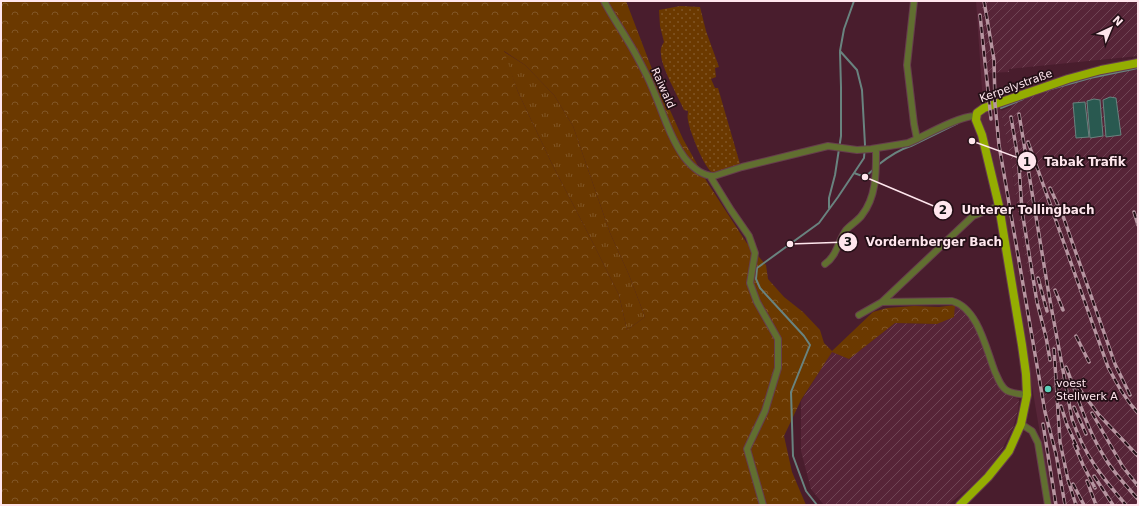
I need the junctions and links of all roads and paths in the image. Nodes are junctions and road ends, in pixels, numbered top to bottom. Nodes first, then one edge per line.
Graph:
1 (604, 1) edge
2 (914, 1) edge
3 (1138, 62) edge
4 (976, 116) junction
5 (917, 139) junction
6 (874, 149) junction
7 (710, 176) junction
8 (999, 206) junction
9 (825, 264) dead end
10 (882, 302) junction
11 (859, 315) dead end
12 (1026, 395) junction
13 (1021, 424) junction
14 (763, 505) edge
15 (960, 505) edge
16 (1048, 505) edge

1 - 7 street, Raiwald
2 - 5 street
3 - 4 main road, Kerpelystraße
4 - 5 street
4 - 8 main road, Kerpelystraße
5 - 6 street
6 - 7 street
6 - 9 street
7 - 14 street
8 - 10 street
8 - 12 main road, Kerpelystraße
10 - 11 street
10 - 12 street
12 - 13 main road, Kerpelystraße
13 - 15 main road, Kerpelystraße
13 - 16 street

